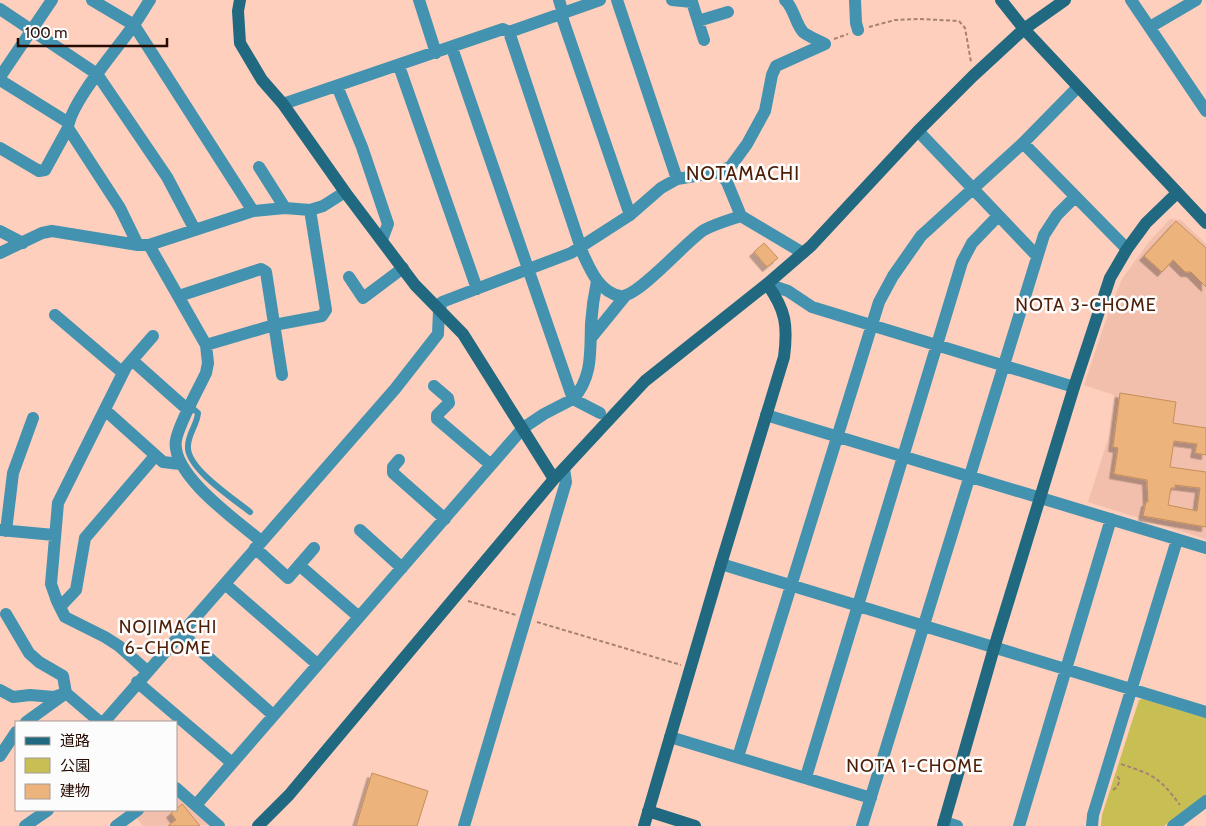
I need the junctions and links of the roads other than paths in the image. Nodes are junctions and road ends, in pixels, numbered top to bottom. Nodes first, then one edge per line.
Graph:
1 (52, 0) edge
2 (92, 0) edge
3 (150, 0) edge
4 (240, 0) edge
5 (419, 0) edge
6 (559, 0) edge
7 (600, 0) edge
8 (617, 0) edge
9 (672, 0) edge
10 (785, 0) edge
11 (854, 0) edge
12 (1001, 0) edge
13 (1065, 0) edge
14 (1132, 0) edge
15 (1196, 0) edge
16 (0, 9) edge
17 (728, 12) dead end
18 (563, 13) junction
19 (698, 21) junction
20 (134, 26) junction
21 (1150, 27) junction
22 (1024, 29) junction
23 (32, 30) junction
24 (858, 30) road end
25 (509, 32) junction
26 (704, 40) dead end
27 (452, 48) junction
28 (436, 53) junction
29 (399, 66) junction
30 (97, 74) junction
31 (0, 79) edge
32 (338, 86) junction
33 (1078, 87) junction
34 (283, 104) junction
35 (1206, 111) edge
36 (69, 126) junction
37 (918, 131) junction
38 (1023, 143) junction
39 (0, 148) edge
40 (259, 167) dead end
41 (719, 172) junction
42 (677, 179) junction
43 (972, 188) junction
44 (345, 192) junction
45 (1177, 192) junction
46 (1075, 196) junction
47 (285, 208) junction
48 (310, 210) junction
49 (254, 211) junction
50 (630, 215) junction
51 (741, 216) junction
52 (998, 216) junction
53 (1206, 224) edge
54 (195, 230) junction
55 (0, 231) edge
56 (382, 240) junction
57 (23, 243) junction
58 (144, 245) junction
59 (581, 247) junction
60 (1127, 249) junction
61 (0, 253) edge
62 (803, 253) junction
63 (1037, 256) junction
64 (402, 268) junction
65 (529, 269) junction
66 (349, 277) dead end
67 (596, 281) junction
68 (767, 284) junction
69 (477, 289) junction
70 (626, 295) junction
71 (179, 296) junction
72 (439, 310) junction
73 (55, 315) dead end
74 (871, 324) junction
75 (274, 325) junction
76 (154, 336) dead end
77 (591, 338) junction
78 (206, 345) junction
79 (938, 345) junction
80 (133, 361) junction
81 (1003, 365) junction
82 (123, 373) junction
83 (282, 375) dead end
84 (434, 386) dead end
85 (1074, 387) junction
86 (573, 399) junction
87 (189, 408) junction
88 (105, 410) junction
89 (600, 412) dead end
90 (766, 415) junction
91 (33, 418) dead end
92 (523, 428) junction
93 (838, 436) junction
94 (155, 456) junction
95 (904, 456) junction
96 (399, 460) dead end
97 (180, 464) junction
98 (491, 466) junction
99 (564, 469) junction
100 (969, 476) junction
101 (554, 479) junction
102 (1041, 497) junction
103 (250, 512) dead end
104 (445, 519) junction
105 (1111, 519) junction
106 (360, 530) dead end
107 (3, 531) edge
108 (54, 536) junction
109 (1177, 540) junction
110 (258, 545) junction
111 (314, 548) dead end
112 (1206, 548) edge
113 (721, 564) junction
114 (299, 565) junction
115 (402, 568) junction
116 (225, 584) junction
117 (792, 586) junction
118 (60, 607) junction
119 (857, 607) junction
120 (6, 614) dead end
121 (359, 617) junction
122 (922, 627) junction
123 (181, 633) junction
124 (994, 648) junction
125 (317, 664) junction
126 (1066, 670) junction
127 (147, 671) junction
128 (137, 682) junction
129 (1131, 689) junction
130 (0, 690) edge
131 (66, 693) junction
132 (1206, 712) edge
133 (274, 714) junction
134 (27, 721) edge
135 (99, 721) edge
136 (105, 721) edge
137 (15, 734) edge
138 (670, 737) junction
139 (0, 756) edge
140 (738, 757) junction
141 (232, 763) junction
142 (806, 777) junction
143 (178, 790) edge
144 (871, 798) junction
145 (1206, 801) edge
146 (196, 805) junction
147 (47, 811) edge
148 (137, 811) edge
149 (648, 811) junction
150 (948, 825) edge
151 (25, 826) edge
152 (116, 826) edge
153 (219, 826) edge
154 (258, 826) edge
155 (464, 826) edge
156 (644, 826) edge
157 (695, 826) edge
158 (862, 826) edge
159 (1019, 826) edge
160 (1092, 826) edge
161 (1173, 826) edge

1 - 23 street
2 - 20 street
3 - 20 street
4 - 34 street
5 - 28 street
6 - 18 street
7 - 18 street
8 - 42 street
9 - 19 street
10 - 41 street
11 - 24 street
12 - 22 street
13 - 22 street
14 - 21 street
15 - 21 street
16 - 23 street
17 - 19 street
18 - 25 street
18 - 50 street
19 - 26 street
20 - 30 street
20 - 49 street
21 - 35 street
22 - 33 street
22 - 37 street
23 - 30 street
23 - 31 street
25 - 27 street
25 - 59 street
27 - 28 street
27 - 65 street
28 - 29 street
29 - 32 street
29 - 69 street
30 - 36 street
30 - 54 street
31 - 36 street
32 - 34 street
32 - 56 street
33 - 38 street
33 - 45 street
34 - 44 street
36 - 39 street
36 - 58 street
37 - 43 street
37 - 62 street
38 - 43 street
38 - 46 street
40 - 47 street
41 - 42 street
41 - 51 street
42 - 50 street
43 - 52 street
43 - 74 street
44 - 48 street
44 - 56 street
45 - 53 street
45 - 60 street
46 - 60 street
46 - 63 street
47 - 48 street
47 - 49 street
48 - 75 street
49 - 54 street
50 - 59 street
51 - 62 street
51 - 70 street
52 - 63 street
52 - 79 street
54 - 58 street
55 - 57 street
56 - 64 street
57 - 58 street
57 - 61 street
58 - 71 street
59 - 65 street
59 - 67 street
60 - 85 street
62 - 68 street
63 - 81 street
64 - 66 street
64 - 72 street
65 - 69 street
65 - 86 street
67 - 70 street
67 - 77 street
68 - 74 street
68 - 90 street
68 - 99 street
69 - 72 street
70 - 77 street
71 - 75 street
71 - 78 street
72 - 92 street
72 - 110 street
73 - 82 street
74 - 79 street
74 - 93 street
75 - 78 street
75 - 83 street
76 - 80 street
77 - 86 street
78 - 87 street
79 - 81 street
79 - 95 street
80 - 82 street
80 - 87 street
81 - 85 street
81 - 100 street
82 - 88 street
84 - 98 street
85 - 102 street
86 - 89 street
86 - 92 street
87 - 97 street
87 - 103 lane
88 - 94 street
88 - 108 street
90 - 93 street
90 - 113 street
91 - 107 street
92 - 98 street
92 - 101 street
93 - 95 street
93 - 117 street
94 - 97 street
94 - 118 street
95 - 100 street
95 - 119 street
96 - 104 street
97 - 110 street
98 - 104 street
99 - 101 street
99 - 155 street
100 - 102 street
100 - 122 street
101 - 154 street
102 - 105 street
102 - 124 street
104 - 115 street
105 - 109 street
105 - 126 street
106 - 115 street
107 - 108 street
108 - 118 street
109 - 112 street
109 - 129 street
110 - 114 street
110 - 116 street
111 - 114 street
113 - 117 street
113 - 138 street
114 - 121 street
115 - 121 street
116 - 123 street
116 - 125 street
117 - 119 street
117 - 140 street
118 - 127 street
119 - 122 street
119 - 142 street
120 - 131 street
121 - 125 street
122 - 124 street
122 - 144 street
123 - 127 street
123 - 133 street
124 - 126 street
124 - 150 street
125 - 133 street
126 - 129 street
126 - 159 street
127 - 128 street
128 - 136 street
128 - 141 street
129 - 132 street
129 - 160 street
130 - 131 street
131 - 134 street
131 - 135 street
133 - 141 street
137 - 139 street
138 - 140 street
138 - 149 street
140 - 142 street
141 - 146 street
142 - 144 street
143 - 146 street
144 - 158 street
145 - 161 street
146 - 153 street
147 - 151 street
148 - 152 street
149 - 156 street
149 - 157 street

